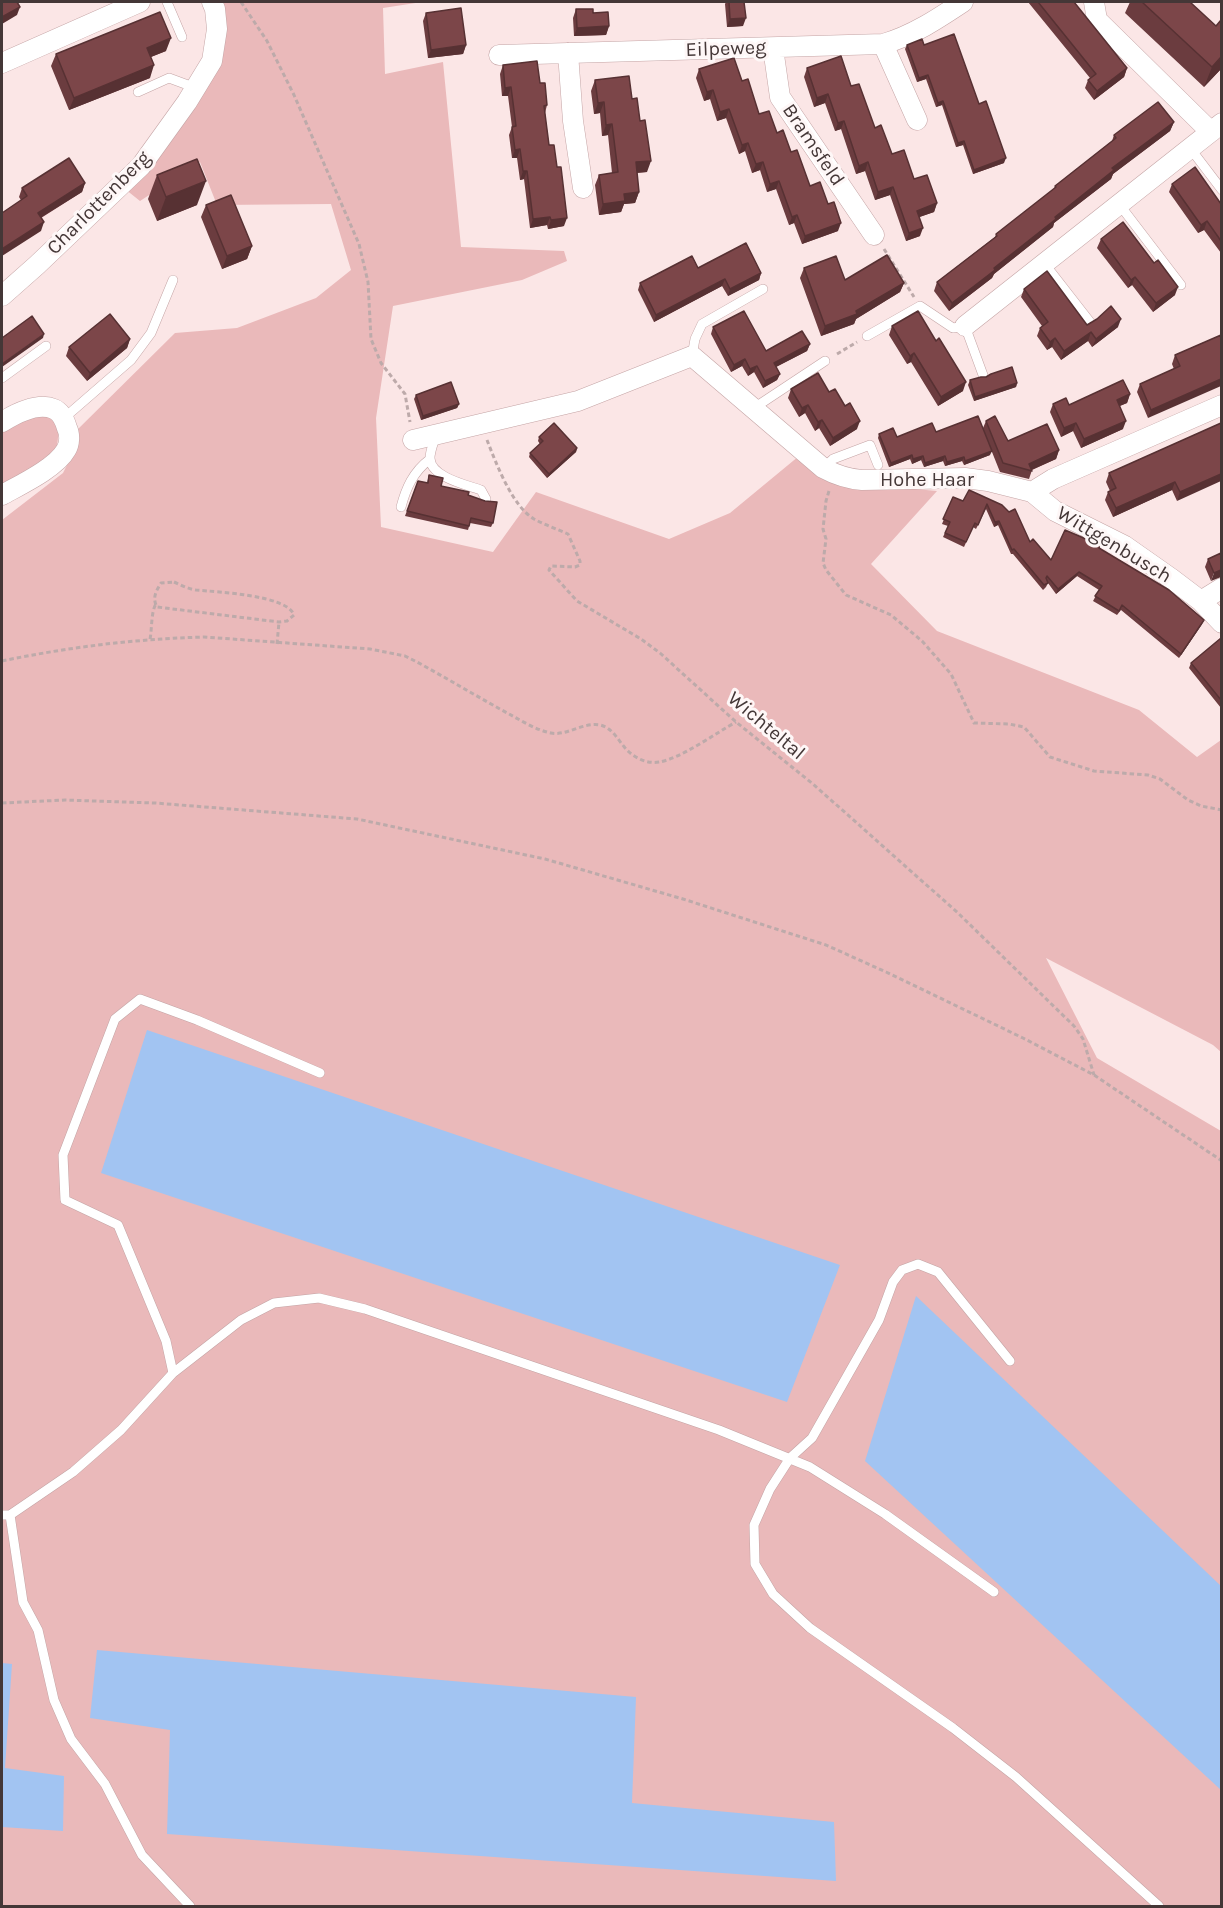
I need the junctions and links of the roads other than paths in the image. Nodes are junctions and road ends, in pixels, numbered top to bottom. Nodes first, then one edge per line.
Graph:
1 (140, 2) edge
2 (167, 2) edge
3 (212, 2) edge
4 (963, 2) edge
5 (1094, 2) edge
6 (182, 37) dead end
7 (884, 44) junction
8 (773, 48) junction
9 (568, 53) junction
10 (499, 55) dead end
11 (2, 63) edge
12 (196, 88) junction
13 (138, 92) dead end
14 (917, 120) dead end
15 (1216, 127) edge
16 (1190, 148) junction
17 (583, 188) dead end
18 (1221, 190) edge
19 (1119, 204) junction
20 (874, 235) road end
21 (1044, 263) junction
22 (173, 280) dead end
23 (1181, 285) dead end
24 (763, 289) dead end
25 (2, 296) edge
26 (1089, 322) edge
27 (965, 326) junction
28 (867, 336) road end
29 (46, 346) dead end
30 (692, 356) junction
31 (825, 362) road end
32 (983, 375) edge
33 (2, 378) edge
34 (1221, 405) edge
35 (754, 408) junction
36 (63, 418) junction
37 (2, 422) edge
38 (436, 434) junction
39 (413, 440) road end
40 (430, 459) junction
41 (878, 465) dead end
42 (829, 471) junction
43 (1032, 492) junction
44 (2, 495) edge
45 (486, 499) edge
46 (401, 507) dead end
47 (1221, 588) edge
48 (1201, 601) junction
49 (1221, 623) edge
50 (320, 1072) dead end
51 (1010, 1361) dead end
52 (173, 1373) junction
53 (790, 1458) junction
54 (6, 1515) edge
55 (994, 1592) dead end
56 (190, 1906) edge
57 (1159, 1906) edge

1 - 11 street
2 - 6 lane
3 - 12 street, Charlottenberg
4 - 7 street, Eilpeweg
5 - 15 street
7 - 8 street, Eilpeweg
7 - 14 street
8 - 9 street, Eilpeweg
8 - 20 street, Bramsfeld
9 - 10 street, Eilpeweg
9 - 17 street
12 - 13 lane
12 - 25 street, Charlottenberg
15 - 16 street
16 - 18 lane
16 - 19 street
19 - 21 street
19 - 23 lane
21 - 26 lane
21 - 27 street
22 - 36 lane
24 - 30 lane
27 - 28 lane
27 - 32 lane
29 - 33 lane
30 - 35 street, Hohe Haar
30 - 38 street
31 - 35 lane
34 - 43 street
35 - 42 street, Hohe Haar
36 - 37 street
36 - 44 street
38 - 39 street
38 - 40 lane
40 - 45 lane
40 - 46 lane
41 - 42 lane
42 - 43 street, Hohe Haar
43 - 48 street, Wittgenbusch
47 - 48 street
48 - 49 street, Wittgenbusch
50 - 52 lane
51 - 53 lane
52 - 53 lane
52 - 54 lane
53 - 55 lane
53 - 57 lane
54 - 56 lane

